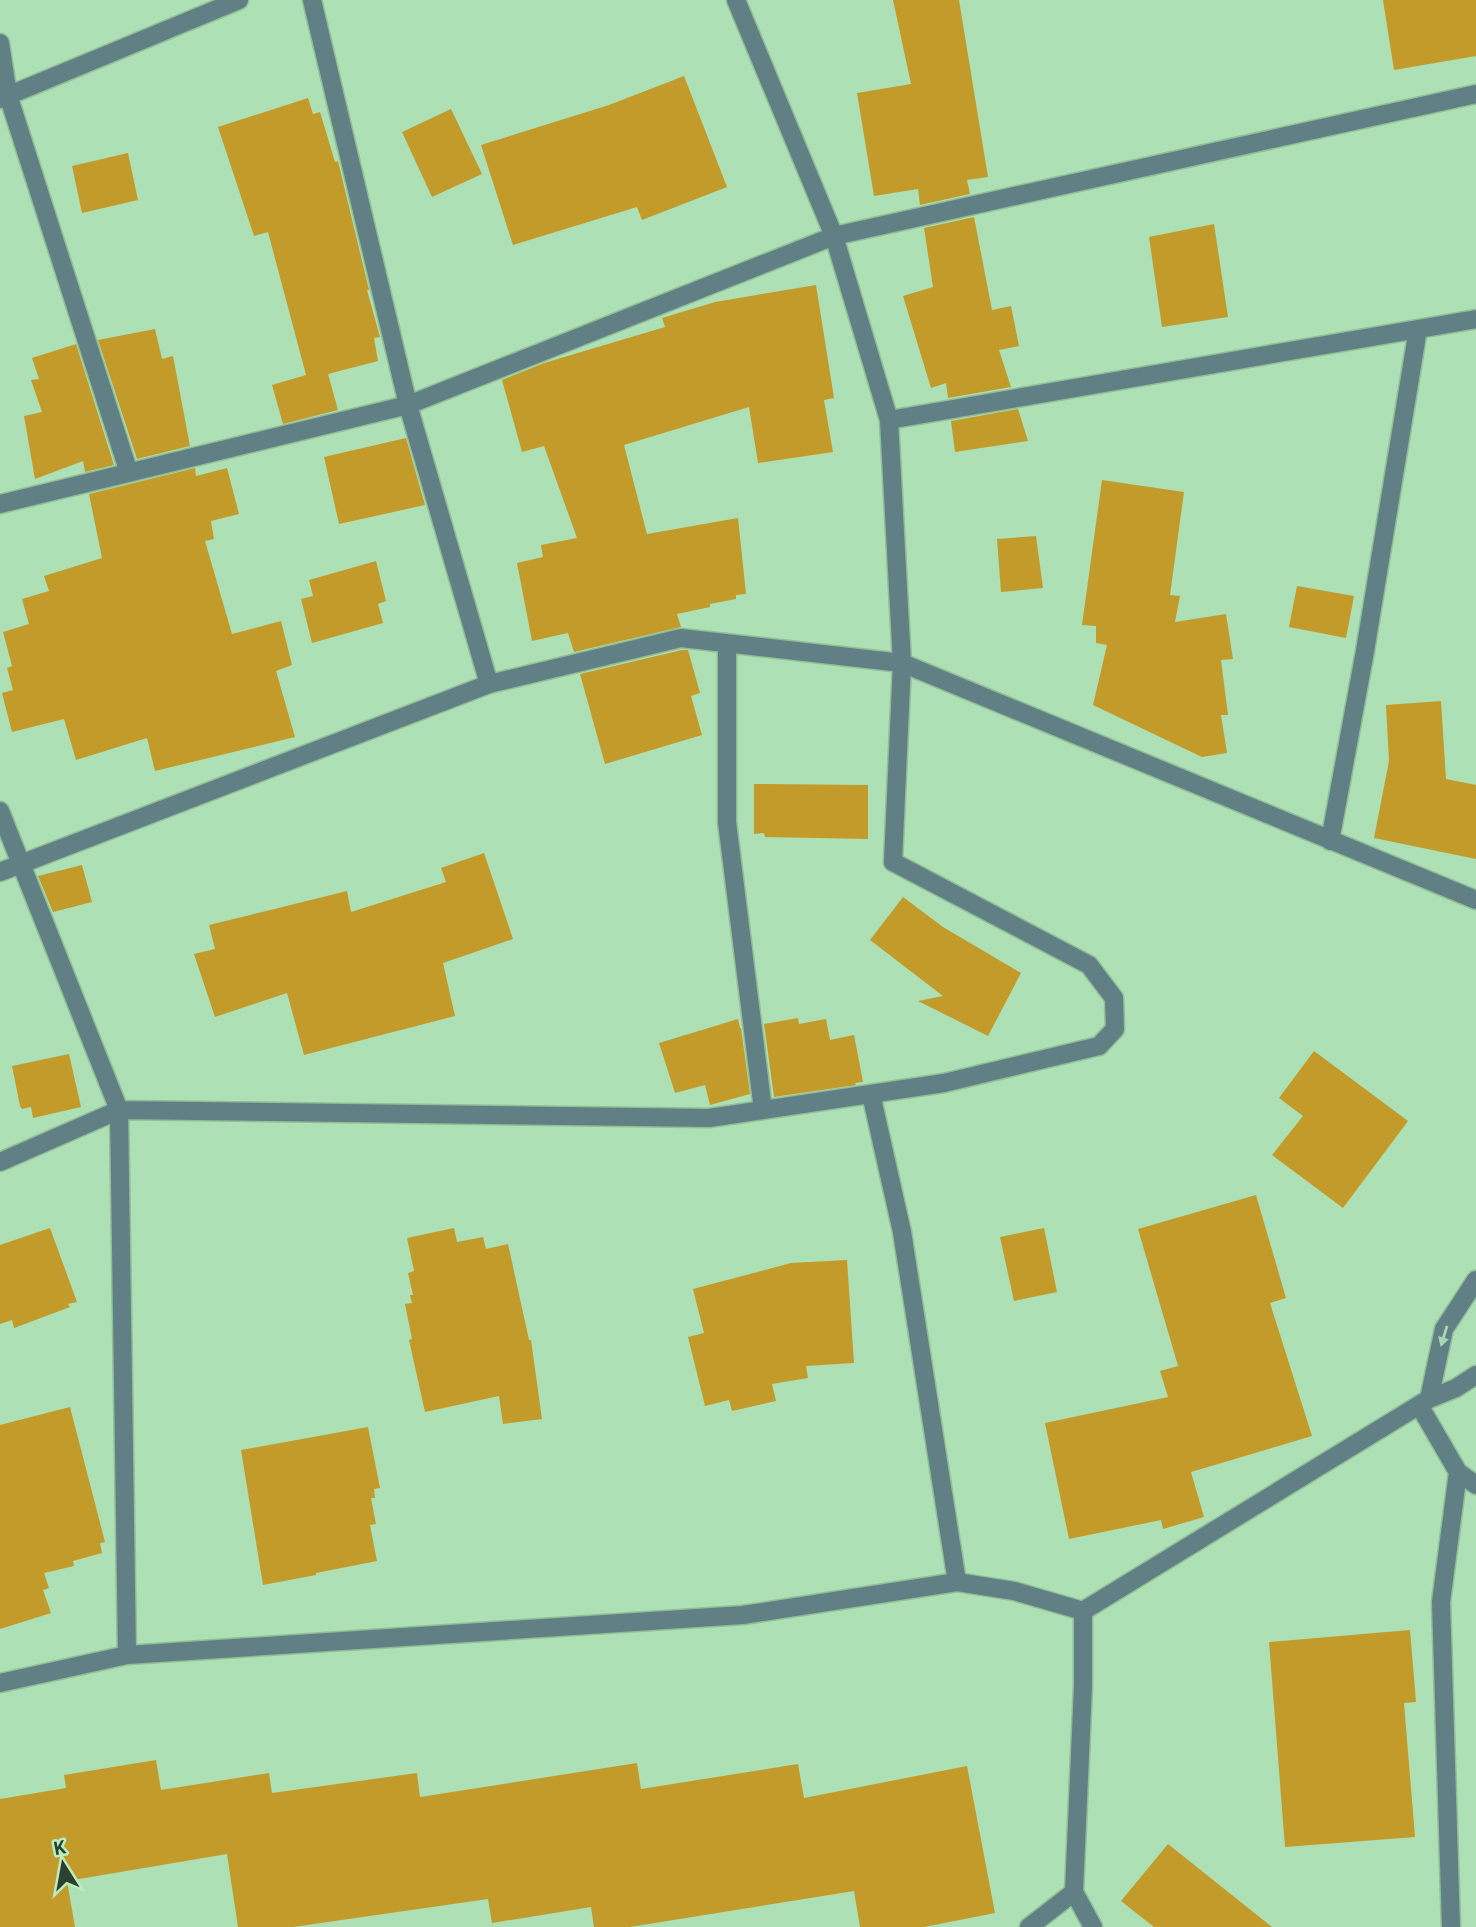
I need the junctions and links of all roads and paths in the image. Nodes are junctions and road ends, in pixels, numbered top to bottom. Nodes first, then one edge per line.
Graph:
1 (239, 0) edge
2 (312, 0) edge
3 (736, 0) edge
4 (0, 43) edge
5 (1476, 94) edge
6 (4, 97) edge
7 (834, 236) junction
8 (1476, 319) edge
9 (1418, 329) junction
10 (408, 405) junction
11 (889, 420) junction
12 (129, 473) junction
13 (0, 504) edge
14 (727, 643) junction
15 (902, 663) junction
16 (489, 684) junction
17 (0, 811) edge
18 (1330, 841) junction
19 (20, 864) junction
20 (0, 872) edge
21 (1476, 900) edge
22 (871, 1094) junction
23 (119, 1110) junction
24 (763, 1110) junction
25 (0, 1162) edge
26 (1476, 1280) edge
27 (1476, 1375) edge
28 (1424, 1402) junction
29 (1458, 1472) junction
30 (1476, 1485) edge
31 (957, 1582) junction
32 (1083, 1611) junction
33 (127, 1655) junction
34 (0, 1683) edge
35 (1074, 1892) junction
36 (1029, 1927) edge
37 (1093, 1927) edge
38 (1451, 1927) edge

1 - 6 street
2 - 10 street
3 - 7 street
4 - 6 street
5 - 7 street
6 - 12 street
7 - 10 street
7 - 11 street
8 - 9 street
9 - 11 street
9 - 18 street
10 - 12 street
10 - 16 street
11 - 15 street
12 - 13 street
14 - 15 street
14 - 16 street
14 - 24 street
15 - 18 street
15 - 22 street
16 - 19 street
17 - 19 street
18 - 21 street
19 - 20 street
19 - 23 street
22 - 24 street
22 - 31 street
23 - 24 street
23 - 25 street
23 - 33 street
26 -> 28 street
27 - 28 street
28 - 29 street
28 - 32 street
29 - 30 street
29 - 38 street
31 - 32 street
31 - 33 street
32 - 35 street
33 - 34 street
35 - 36 street
35 - 37 street

